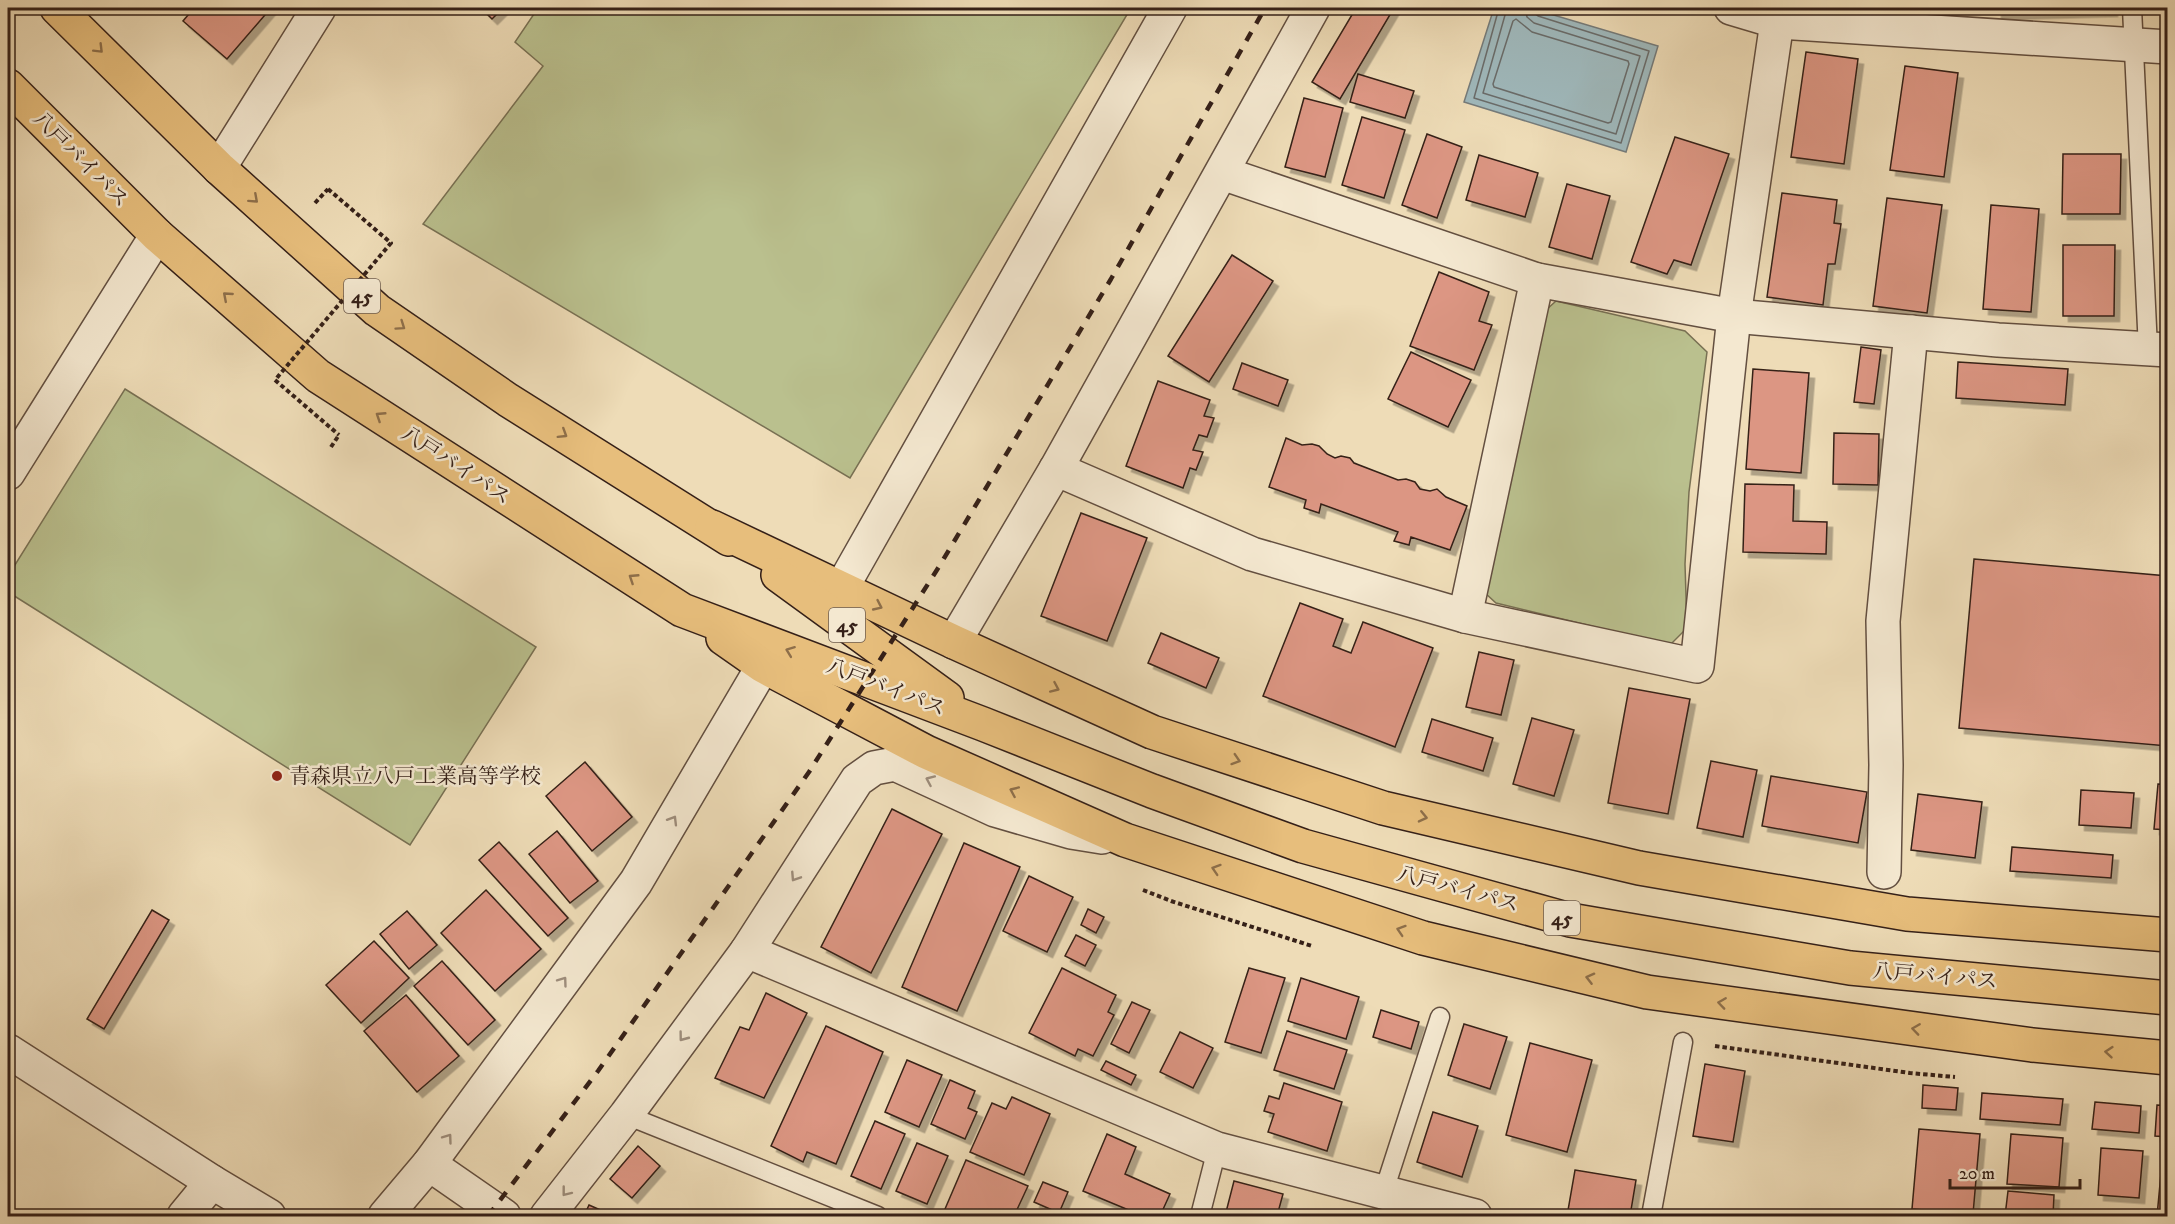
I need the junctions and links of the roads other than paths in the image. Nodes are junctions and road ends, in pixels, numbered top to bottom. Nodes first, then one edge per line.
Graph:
1 (57, 8) edge
2 (319, 8) edge
3 (1170, 8) edge
4 (1313, 8) edge
5 (1731, 8) edge
6 (2132, 8) edge
7 (1778, 15) edge
8 (2135, 46) junction
9 (2168, 47) edge
10 (8, 86) edge
11 (219, 168) junction
12 (1222, 173) junction
13 (157, 235) junction
14 (1537, 280) junction
15 (1734, 316) junction
16 (1911, 332) junction
17 (2158, 350) edge
18 (1056, 470) junction
19 (8, 473) edge
20 (712, 527) junction
21 (841, 589) junction
22 (682, 610) junction
23 (1465, 616) junction
24 (954, 642) junction
25 (763, 666) junction
26 (982, 724) junction
27 (1125, 840) junction
28 (1884, 872) dead end
29 (2168, 935) edge
30 (747, 951) junction
31 (2168, 998) edge
32 (1440, 1017) dead end
33 (1683, 1042) dead end
34 (8, 1051) edge
35 (2168, 1058) edge
36 (626, 1114) junction
37 (1217, 1149) junction
38 (429, 1164) junction
39 (212, 1182) junction
40 (1383, 1194) junction
41 (184, 1216) edge
42 (269, 1216) edge
43 (385, 1216) edge
44 (504, 1216) edge
45 (547, 1216) edge
46 (878, 1216) edge
47 (1200, 1216) edge
48 (1475, 1216) edge
49 (1651, 1216) edge

1 -> 11 highway, 八戸バイパス / 45
2 - 11 street
3 - 21 street
4 - 12 street
5 - 7 street
6 - 8 lane
7 - 8 street
7 - 15 street
8 - 9 street
8 - 17 lane
10 - 13 highway, 八戸バイパス / 45
11 -> 20 highway, 八戸バイパス / 45
12 - 14 street
12 - 18 street
13 - 19 street
22 -> 13 highway, 八戸バイパス / 45
14 - 15 street
14 - 23 street
15 - 16 street
15 - 23 street
16 - 17 street
16 - 28 street
18 - 23 street
18 - 24 street
20 - 21 highway
20 - 26 highway, 八戸バイパス / 45
21 -> 24 highway
22 - 25 highway
26 -> 22 highway, 八戸バイパス / 45
24 -> 29 highway
27 -> 25 highway
38 -> 25 street
26 - 31 highway, 八戸バイパス / 45
27 -> 30 street
35 -> 27 highway
30 -> 36 street
30 - 37 street
32 - 40 lane
33 - 49 lane
34 - 39 street
36 -> 45 street
36 - 46 lane
37 - 40 street
37 - 47 lane
38 - 43 street
38 - 44 street
39 - 41 street
39 - 42 street
40 - 48 street

